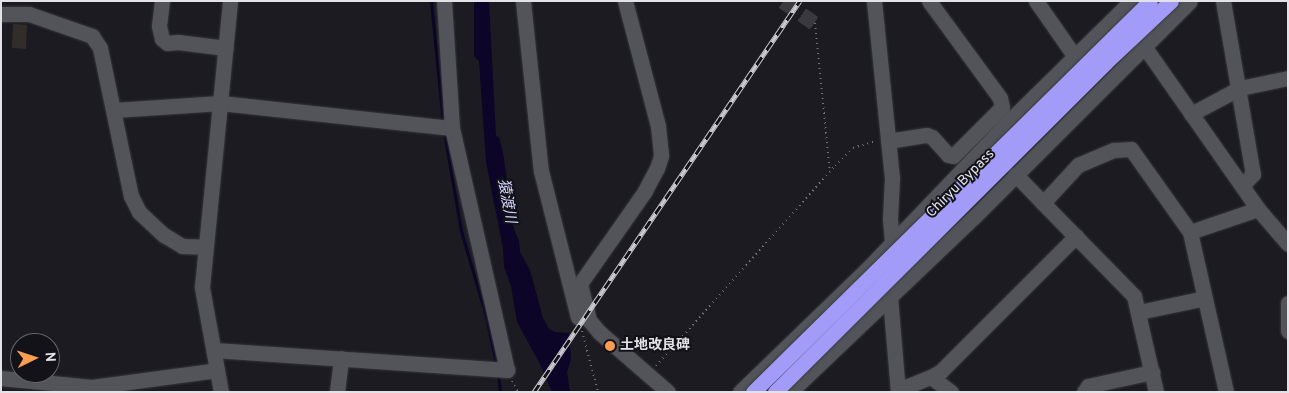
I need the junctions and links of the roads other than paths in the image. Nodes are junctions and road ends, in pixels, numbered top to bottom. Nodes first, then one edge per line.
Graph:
1 (162, 1) edge
2 (230, 1) edge
3 (444, 1) edge
4 (522, 1) edge
5 (625, 1) edge
6 (929, 1) edge
7 (1036, 1) edge
8 (1131, 1) edge
9 (1150, 1) edge
10 (1171, 1) edge
11 (1190, 1) edge
12 (1223, 1) edge
13 (877, 3) edge
14 (1116, 7) edge
15 (29, 8) edge
16 (1, 14) edge
17 (1145, 47) junction
18 (226, 48) junction
19 (1075, 57) junction
20 (1288, 78) edge
21 (1240, 88) junction
22 (221, 103) junction
23 (114, 110) junction
24 (1191, 114) junction
25 (452, 128) junction
26 (888, 140) junction
27 (1015, 174) junction
28 (1242, 186) junction
29 (1043, 203) junction
30 (1258, 209) junction
31 (554, 227) junction
32 (1190, 232) junction
33 (1076, 236) junction
34 (892, 243) junction
35 (1288, 244) edge
36 (205, 247) junction
37 (870, 266) junction
38 (912, 275) junction
39 (580, 284) junction
40 (890, 297) junction
41 (1205, 298) junction
42 (1288, 303) edge
43 (1138, 312) junction
44 (578, 317) road end
45 (1288, 331) edge
46 (214, 350) junction
47 (341, 358) junction
48 (217, 370) junction
49 (1152, 372) junction
50 (931, 377) junction
51 (1, 378) edge
52 (92, 389) edge
53 (898, 391) edge
54 (221, 392) edge
55 (338, 392) edge
56 (668, 392) edge
57 (740, 392) edge
58 (753, 392) edge
59 (775, 392) edge
60 (790, 392) edge
61 (950, 392) edge
62 (1084, 392) edge
63 (1156, 392) edge
64 (1226, 392) edge

1 - 18 street
2 - 18 street
3 - 25 street
4 - 31 street
5 - 39 street
6 - 26 street
7 - 19 street
8 - 14 street
9 - 58 highway, Chiryu Bypass, bridge
10 - 59 highway, Chiryu Bypass, bridge
11 - 17 street
12 - 21 street
13 - 26 street
14 - 17 street
14 - 19 street
15 - 16 street
15 - 23 street
17 - 24 street
17 - 27 street
18 - 22 street
19 - 34 street
20 - 21 street
21 - 24 street
21 - 28 street
22 - 23 street
22 - 25 street
22 - 36 street
23 - 36 street
24 - 28 street
25 - 47 street
26 - 34 street
27 - 29 street
27 - 38 street
28 - 30 street
29 - 32 street
29 - 33 street
30 - 32 street
30 - 35 street
31 - 39 street
31 - 44 street
32 - 41 street
33 - 43 street
33 - 50 street
34 - 37 street
34 - 38 street
36 - 46 street
37 - 40 street
37 - 57 street
38 - 40 street
39 - 56 street
40 - 53 street
40 - 60 street
41 - 43 street
41 - 64 street
42 - 45 street
43 - 49 street
46 - 47 street
46 - 48 street
47 - 55 street
48 - 52 street
48 - 54 street
49 - 62 street
49 - 63 street
50 - 53 street
50 - 61 street
51 - 52 street

